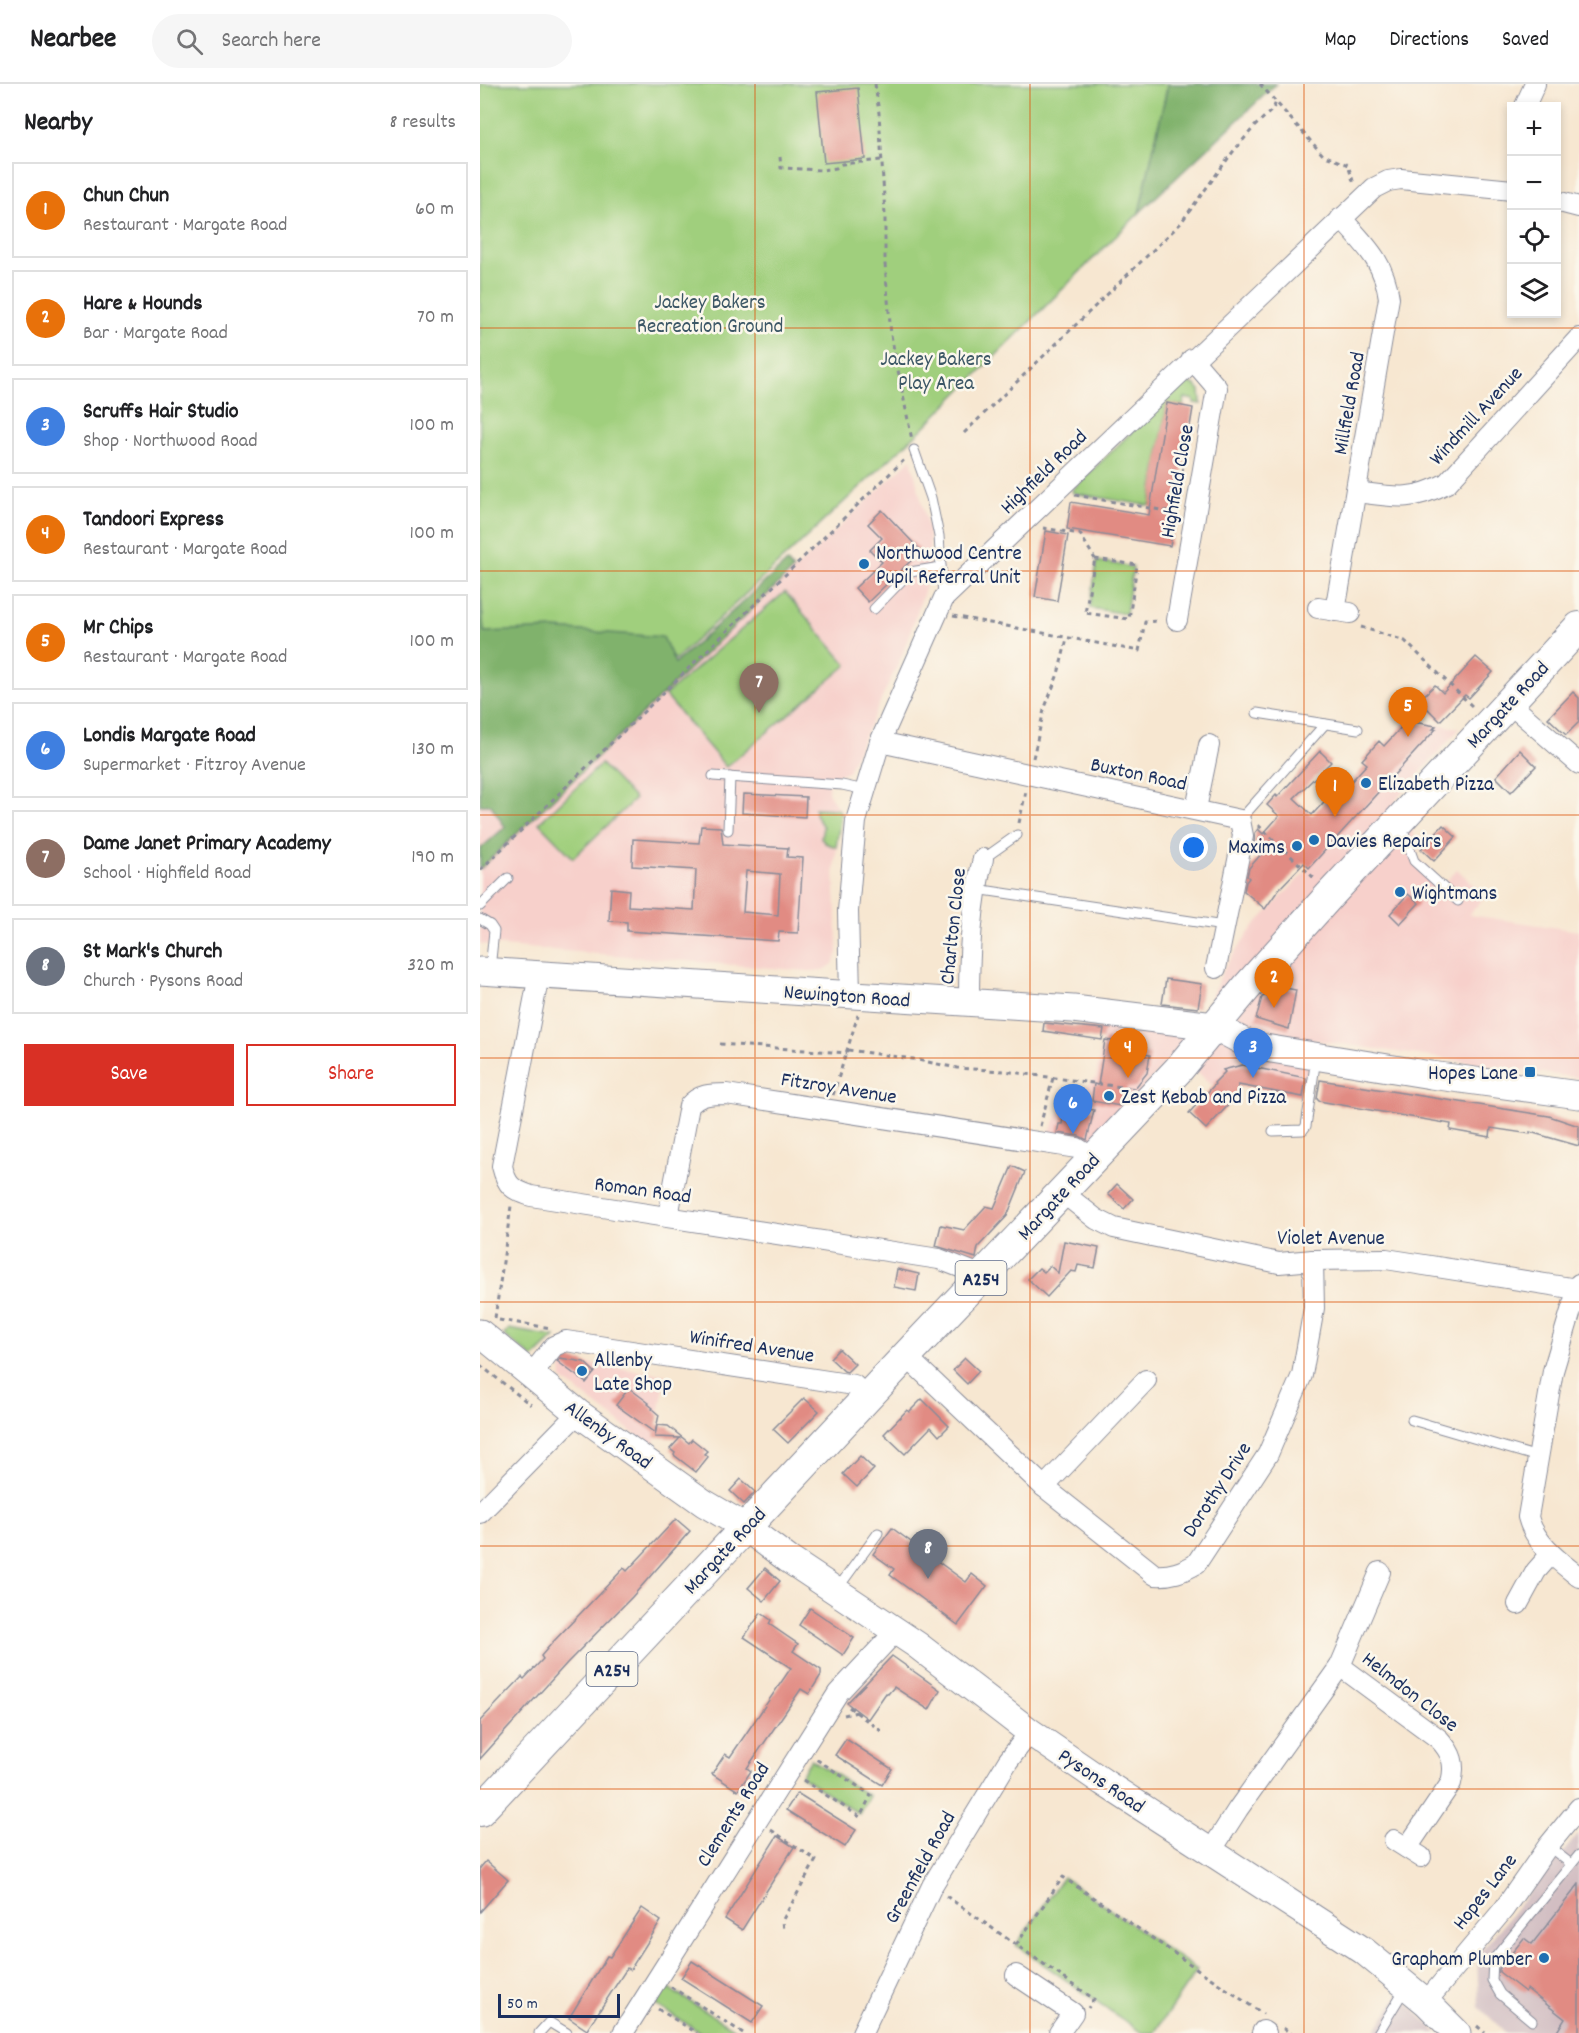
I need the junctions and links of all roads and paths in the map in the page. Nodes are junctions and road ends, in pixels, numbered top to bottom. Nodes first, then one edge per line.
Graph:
1 (875, 84) edge
2 (1260, 84) edge
3 (1535, 84) edge
4 (1276, 102) junction
5 (1526, 102) edge
6 (780, 157) dead end
7 (882, 160) junction
8 (1348, 165) dead end
9 (1507, 184) edge
10 (1561, 202) edge
11 (1579, 207) edge
12 (1341, 219) junction
13 (1579, 338) edge
14 (1192, 359) junction
15 (964, 433) dead end
16 (914, 450) junction
17 (1057, 489) junction
18 (1356, 492) junction
19 (1195, 516) junction
20 (1022, 525) junction
21 (1095, 559) junction
22 (941, 567) junction
23 (940, 606) junction
24 (874, 609) dead end
25 (1334, 611) joint
26 (1178, 620) joint
27 (1579, 627) edge
28 (1067, 639) junction
29 (1257, 713) dead end
30 (1499, 713) junction
31 (1325, 724) junction
32 (1358, 729) dead end
33 (880, 742) junction
34 (1209, 745) dead end
35 (1579, 764) edge
36 (1029, 774) junction
37 (713, 776) dead end
38 (730, 777) junction
39 (866, 790) junction
40 (1196, 810) junction
41 (1243, 816) junction
42 (1399, 820) junction
43 (728, 830) dead end
44 (1017, 835) joint
45 (983, 859) joint
46 (480, 870) edge
47 (508, 878) dead end
48 (975, 889) junction
49 (1329, 896) junction
50 (1458, 901) dead end
51 (480, 906) edge
52 (480, 919) edge
53 (1224, 926) junction
54 (1216, 968) dead end
55 (485, 971) edge
56 (539, 975) junction
57 (857, 996) junction
58 (969, 1002) junction
59 (1214, 1026) junction
60 (720, 1044) dead end
61 (848, 1052) junction
62 (1316, 1056) junction
63 (1053, 1078) junction
64 (1156, 1092) junction
65 (1579, 1095) edge
66 (827, 1110) junction
67 (1273, 1131) dead end
68 (1036, 1142) junction
69 (1093, 1158) junction
70 (513, 1189) junction
71 (1062, 1192) junction
72 (668, 1216) junction
73 (1313, 1260) junction
74 (983, 1276) junction
75 (1578, 1292) edge
76 (487, 1323) edge
77 (566, 1341) junction
78 (906, 1356) junction
79 (480, 1365) edge
80 (531, 1375) junction
81 (1146, 1380) dead end
82 (868, 1398) junction
83 (533, 1406) dead end
84 (578, 1413) junction
85 (1412, 1420) dead end
86 (1538, 1457) junction
87 (1044, 1487) junction
88 (480, 1513) edge
89 (745, 1527) junction
90 (878, 1533) dead end
91 (1551, 1554) junction
92 (1380, 1572) dead end
93 (1579, 1577) edge
94 (837, 1590) junction
95 (1518, 1604) dead end
96 (896, 1631) junction
97 (1340, 1666) junction
98 (835, 1696) junction
99 (881, 1731) dead end
100 (1030, 1732) junction
101 (802, 1750) junction
102 (788, 1771) junction
103 (1579, 1808) edge
104 (480, 1811) edge
105 (757, 1821) junction
106 (1548, 1846) junction
107 (1407, 1848) dead end
108 (1211, 1851) junction
109 (1579, 1855) edge
110 (1571, 1864) junction
111 (932, 1886) junction
112 (1513, 1917) junction
113 (783, 1930) dead end
114 (1016, 1945) junction
115 (1016, 1975) dead end
116 (657, 1978) junction
117 (1417, 1994) junction
118 (644, 2000) junction
119 (1073, 2013) junction
120 (1532, 2021) dead end
121 (1268, 2027) edge
122 (539, 2033) edge
123 (567, 2033) edge
124 (623, 2033) edge
125 (697, 2033) edge
126 (743, 2033) edge
127 (862, 2033) edge
128 (1059, 2033) edge
129 (1292, 2033) edge
130 (1378, 2033) edge
131 (1457, 2033) edge

1 - 7 path
2 - 4 path
3 - 5 street
4 - 8 path
4 - 15 path
6 - 7 path
7 - 16 path
9 - 12 street, Highfield Road
10 - 11 street
12 - 14 street, Highfield Road
12 - 18 street, Millfield Road
13 - 18 street, Windmill Avenue
14 - 17 street, Highfield Road
14 - 19 street, Highfield Close
16 - 22 lane
16 - 46 path
17 - 19 path
17 - 20 street, Highfield Road
18 - 25 street, Millfield Road
19 - 26 street, Highfield Close
20 - 21 path
20 - 23 street, Highfield Road
21 - 21 path
22 - 23 lane
22 - 24 lane
23 - 28 path
23 - 33 street, Highfield Road
25 - 30 path
26 - 28 path
27 - 30 main road, Margate Road / A254
28 - 36 path
29 - 31 lane
30 - 35 street
30 - 42 main road, Margate Road / A254
31 - 32 lane
31 - 41 lane
33 - 36 street, Buxton Road
33 - 39 street, Highfield Road
34 - 40 street
36 - 40 street, Buxton Road
36 - 44 path
37 - 38 lane
38 - 39 lane
38 - 43 lane
39 - 57 street, Highfield Road
40 - 41 street, Buxton Road
41 - 49 path
41 - 53 street
42 - 49 main road, Margate Road / A254
42 - 50 lane
44 - 45 lane, Charlton Close
45 - 48 street, Charlton Close
47 - 51 lane
48 - 53 lane
48 - 58 street, Charlton Close
49 - 59 main road, Margate Road / A254
52 - 55 lane
53 - 54 street
55 - 56 street, Newington Road
56 - 57 street, Newington Road
56 - 70 street
57 - 58 street, Newington Road
57 - 61 path
58 - 59 street, Newington Road
59 - 62 street
59 - 64 main road, Margate Road / A254
60 - 61 path
61 - 63 path
61 - 66 path
62 - 65 street
62 - 67 lane
63 - 64 path
63 - 68 path
64 - 69 main road, Margate Road / A254
66 - 68 street, Fitzroy Avenue
66 - 72 street, Fitzroy Avenue
68 - 69 street, Fitzroy Avenue
69 - 71 main road, Margate Road / A254
70 - 72 street, Roman Road
70 - 76 path
71 - 73 street, Violet Avenue
71 - 74 main road, Margate Road / A254
72 - 74 street, Roman Road
73 - 75 street, Violet Avenue
73 - 87 street, Dorothy Drive
74 - 78 main road, Margate Road / A254
75 - 86 street
76 - 77 path
76 - 80 street, Allenby Road
77 - 80 street
77 - 82 street, Winifred Avenue
78 - 82 main road, Margate Road / A254
78 - 87 street, Dorothy Drive
79 - 83 path
80 - 84 street, Allenby Road
81 - 87 street
82 - 89 main road, Margate Road / A254
84 - 88 street
84 - 89 street, Allenby Road
85 - 86 lane
86 - 91 street
89 - 94 street, Pysons Road
89 - 104 main road, Margate Road / A254
90 - 94 lane
91 - 93 street
91 - 95 street
92 - 97 street, Helmdon Close
94 - 96 street, Pysons Road
96 - 98 street, Clements Road
96 - 100 street, Pysons Road
97 - 107 street, Helmdon Close
97 - 108 street, Helmdon Close
98 - 99 path
98 - 101 street, Clements Road
100 - 108 street, Pysons Road
100 - 111 street, Greenfield Road
101 - 102 street, Clements Road
101 - 102 path
102 - 105 street, Clements Road
103 - 106 street, Hopes Lane
105 - 113 path
105 - 116 street, Clements Road
106 - 110 lane
106 - 112 street, Hopes Lane
108 - 117 street, Pysons Road
109 - 110 lane
110 - 112 lane
111 - 114 path
111 - 127 street, Greenfield Road
112 - 117 street, Hopes Lane
112 - 120 lane
114 - 119 path
114 - 121 path
115 - 119 street
116 - 118 street, Clements Road
116 - 126 path
117 - 130 lane
117 - 131 street, Pysons Road
118 - 124 street, Clements Road
118 - 125 path
119 - 128 street
121 - 129 path
122 - 123 lane

